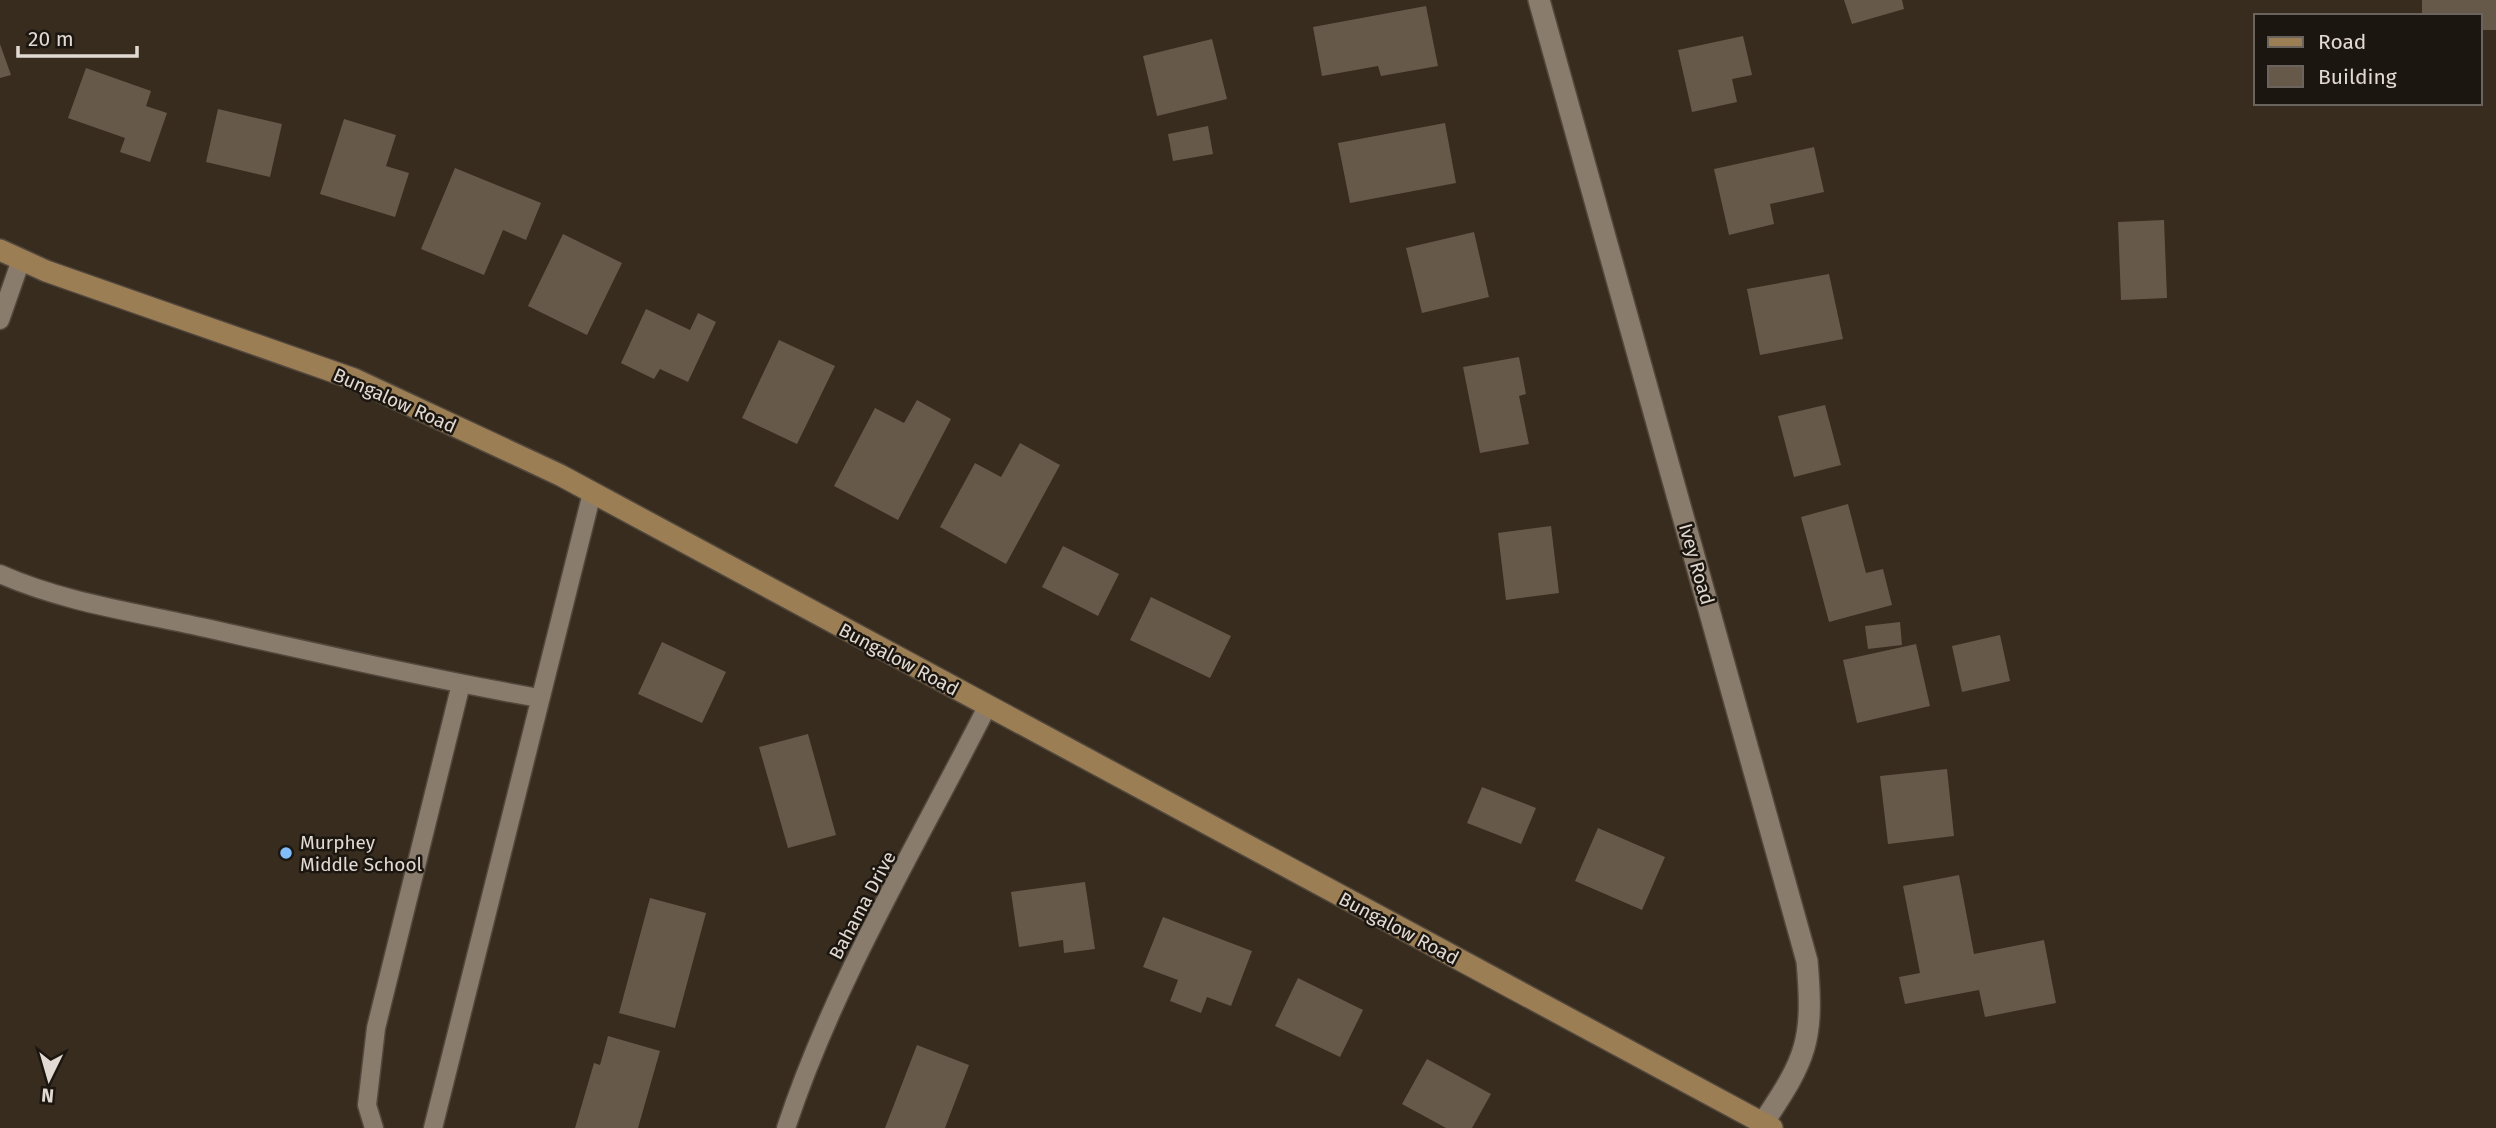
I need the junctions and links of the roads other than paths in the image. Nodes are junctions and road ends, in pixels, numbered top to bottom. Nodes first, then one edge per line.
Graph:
1 (1539, 0) edge
2 (0, 250) edge
3 (22, 260) junction
4 (0, 320) edge
5 (592, 493) junction
6 (0, 575) edge
7 (461, 684) junction
8 (539, 698) junction
9 (987, 707) junction
10 (1767, 1126) edge
11 (374, 1128) edge
12 (433, 1128) edge
13 (786, 1128) edge

1 - 10 street, Ivey Road
2 - 3 street, Bungalow Road
3 - 4 lane
3 - 5 street, Bungalow Road
5 - 8 lane
5 - 9 street, Bungalow Road
6 - 7 lane
7 - 8 lane
7 - 11 lane
8 - 12 lane
9 - 10 street, Bungalow Road
9 - 13 lane, Bahama Drive

